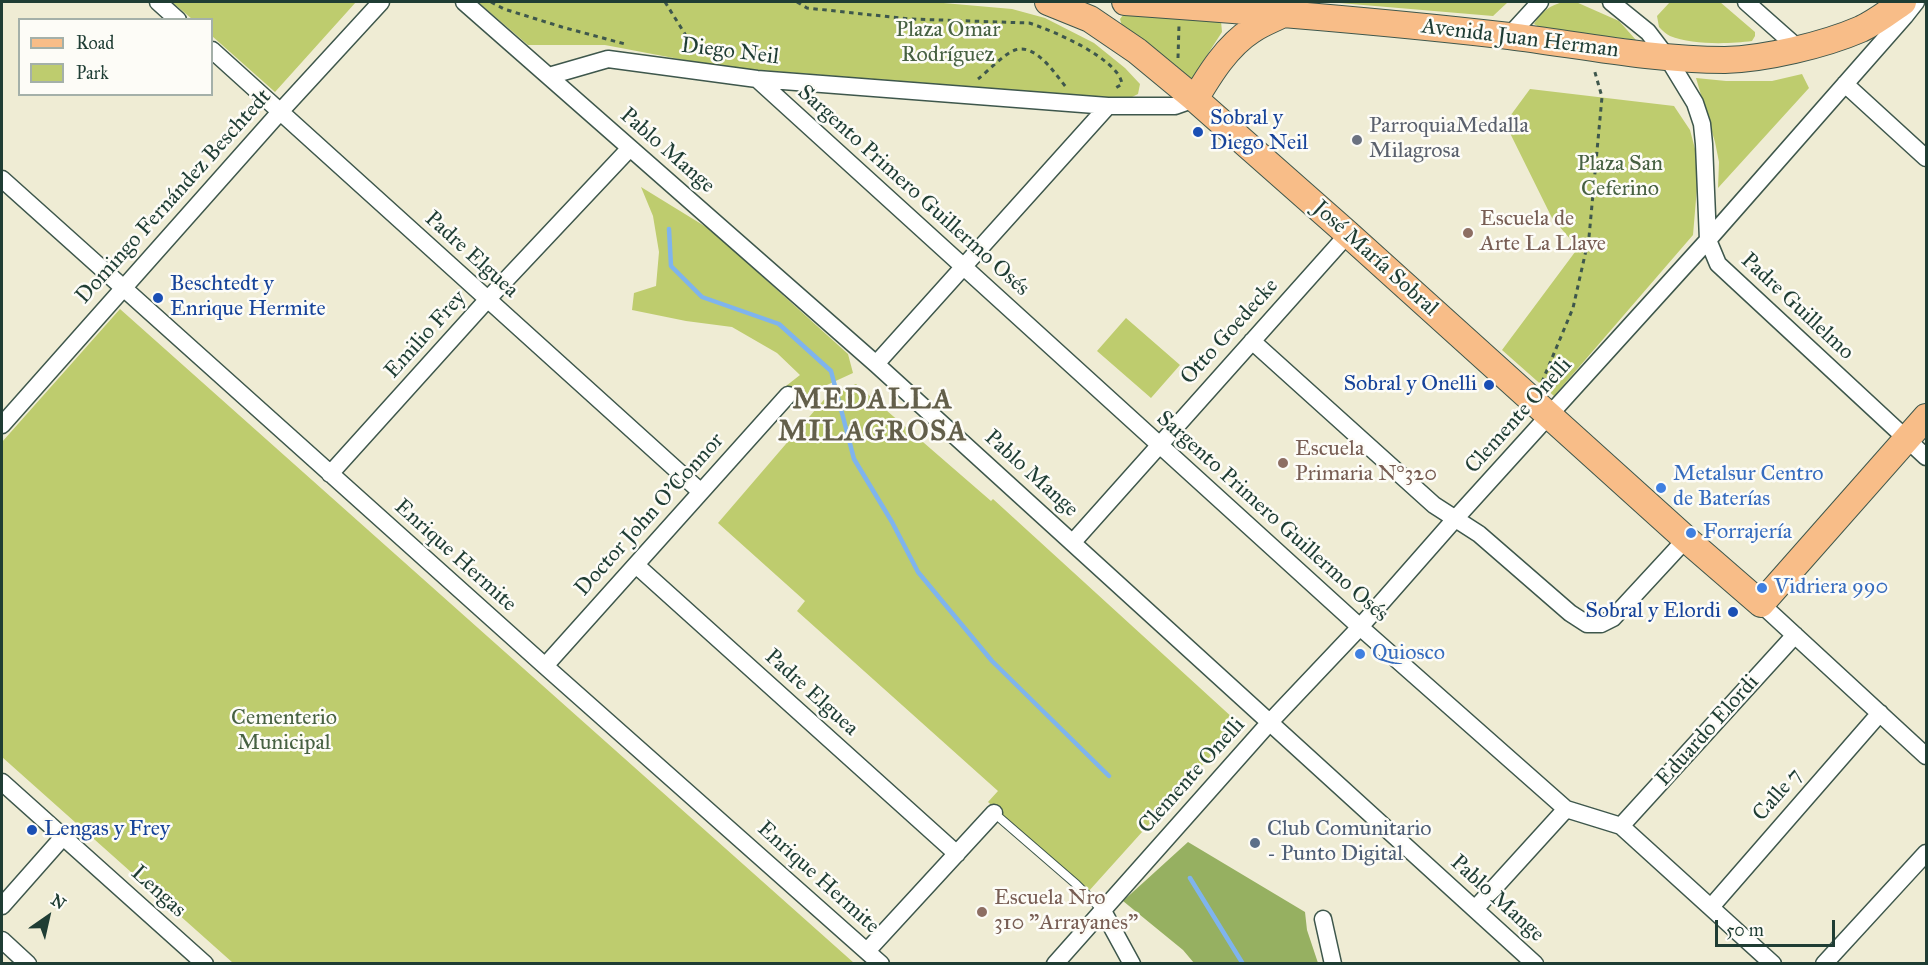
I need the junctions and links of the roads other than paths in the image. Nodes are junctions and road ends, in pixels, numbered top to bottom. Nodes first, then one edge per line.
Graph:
1 (158, 2) edge
2 (381, 2) edge
3 (464, 2) edge
4 (1048, 2) edge
5 (1125, 2) edge
6 (1540, 2) edge
7 (1611, 2) edge
8 (1746, 2) edge
9 (1903, 2) edge
10 (1916, 2) edge
11 (1286, 13) junction
12 (176, 18) edge
13 (1509, 36) junction
14 (1798, 48) junction
15 (213, 51) edge
16 (1667, 57) junction
17 (549, 76) junction
18 (757, 80) junction
19 (1845, 84) junction
20 (1108, 99) junction
21 (1195, 99) junction
22 (279, 113) junction
23 (630, 148) junction
24 (1926, 158) edge
25 (2, 180) edge
26 (1348, 234) junction
27 (1708, 240) junction
28 (963, 267) junction
29 (123, 287) junction
30 (487, 300) junction
31 (1252, 341) junction
32 (876, 364) junction
33 (788, 394) dead end
34 (1542, 409) junction
35 (1926, 417) edge
36 (2, 425) edge
37 (1907, 440) junction
38 (1159, 445) junction
39 (1926, 457) edge
40 (330, 474) junction
41 (701, 492) junction
42 (1455, 519) junction
43 (1686, 539) junction
44 (1073, 542) junction
45 (636, 565) junction
46 (1761, 604) junction
47 (1360, 627) junction
48 (1795, 635) junction
49 (545, 666) junction
50 (1880, 713) junction
51 (1270, 722) junction
52 (1926, 756) edge
53 (2, 783) edge
54 (1566, 809) junction
55 (994, 813) joint
56 (1621, 826) junction
57 (63, 837) junction
58 (957, 854) junction
59 (1926, 854) edge
60 (2, 906) edge
61 (1711, 907) junction
62 (1475, 909) junction
63 (1103, 910) junction
64 (1323, 919) dead end
65 (2, 940) edge
66 (867, 951) junction
67 (28, 963) edge
68 (205, 963) edge
69 (880, 963) edge
70 (1055, 963) edge
71 (1132, 963) edge
72 (1333, 963) edge
73 (1534, 963) edge
74 (1773, 963) edge
75 (1824, 963) edge

1 - 12 street
2 - 22 street, Domingo Fernández Beschtedt
3 - 17 street, Pablo Mange
4 - 21 main road, José María Sobral
5 - 11 main road, Avenida Juan Herman
6 - 13 street
7 - 16 street
8 - 14 street
9 - 14 main road, Avenida Juan Herman
10 - 19 street, Clemente Onelli
11 - 13 main road, Avenida Juan Herman
11 - 21 main road
13 - 16 main road, Avenida Juan Herman
14 - 16 main road, Avenida Juan Herman
15 - 22 street, Padre Elguea
16 - 27 street, Padre Guillelmo
17 - 18 street, Diego Neil
17 - 23 street, Pablo Mange
18 - 20 street, Diego Neil
18 - 28 street, Sargento Primero Guillermo Osés
19 - 24 street
19 - 27 street, Clemente Onelli
20 - 21 street, Diego Neil
20 - 28 street
21 - 26 main road, José María Sobral
22 - 29 street, Domingo Fernández Beschtedt
22 - 30 street, Padre Elguea
23 - 30 street, Emilio Frey
23 - 32 street, Pablo Mange
25 - 29 street, Enrique Hermite
26 - 31 street, Otto Goedecke
26 - 34 main road, José María Sobral
27 - 34 street, Clemente Onelli
27 - 37 street, Padre Guillelmo
28 - 32 street
28 - 38 street, Sargento Primero Guillermo Osés
29 - 36 street, Domingo Fernández Beschtedt
29 - 40 street, Enrique Hermite
30 - 40 street, Emilio Frey
30 - 41 street, Padre Elguea
31 - 38 street, Otto Goedecke
31 - 42 street
32 - 44 street, Pablo Mange
33 - 41 street, Doctor John O'Connor
34 - 42 street, Clemente Onelli
34 - 43 main road, José María Sobral
35 - 37 main road
37 - 39 street, Padre Guillelmo
37 - 46 main road
38 - 44 street, Otto Goedecke
38 - 47 street, Sargento Primero Guillermo Osés
40 - 49 street, Enrique Hermite
41 - 45 street, Doctor John O'Connor
42 - 43 street
42 - 47 street, Clemente Onelli
43 - 46 main road, José María Sobral
44 - 51 street, Pablo Mange
45 - 49 street, Doctor John O'Connor
45 - 58 street, Padre Elguea
46 - 48 street, José María Sobral
47 - 51 street, Clemente Onelli
47 - 54 street, Sargento Primero Guillermo Osés
48 - 50 street, José María Sobral
48 - 56 street, Eduardo Elordi
49 - 66 street, Enrique Hermite
50 - 52 street, José María Sobral
50 - 61 street, Calle 7
51 - 62 street, Pablo Mange
51 - 63 street, Clemente Onelli
53 - 57 street, Lengas
54 - 56 street, Sargento Primero Guillermo Osés
54 - 62 street
55 - 58 street
55 - 63 lane
56 - 61 street, Sargento Primero Guillermo Osés
57 - 60 street
57 - 68 street, Lengas
58 - 66 street
59 - 75 street
61 - 74 street, Sargento Primero Guillermo Osés
62 - 73 street, Pablo Mange
63 - 70 street, Clemente Onelli
63 - 71 street
64 - 72 street
65 - 67 street
66 - 69 street, Enrique Hermite

